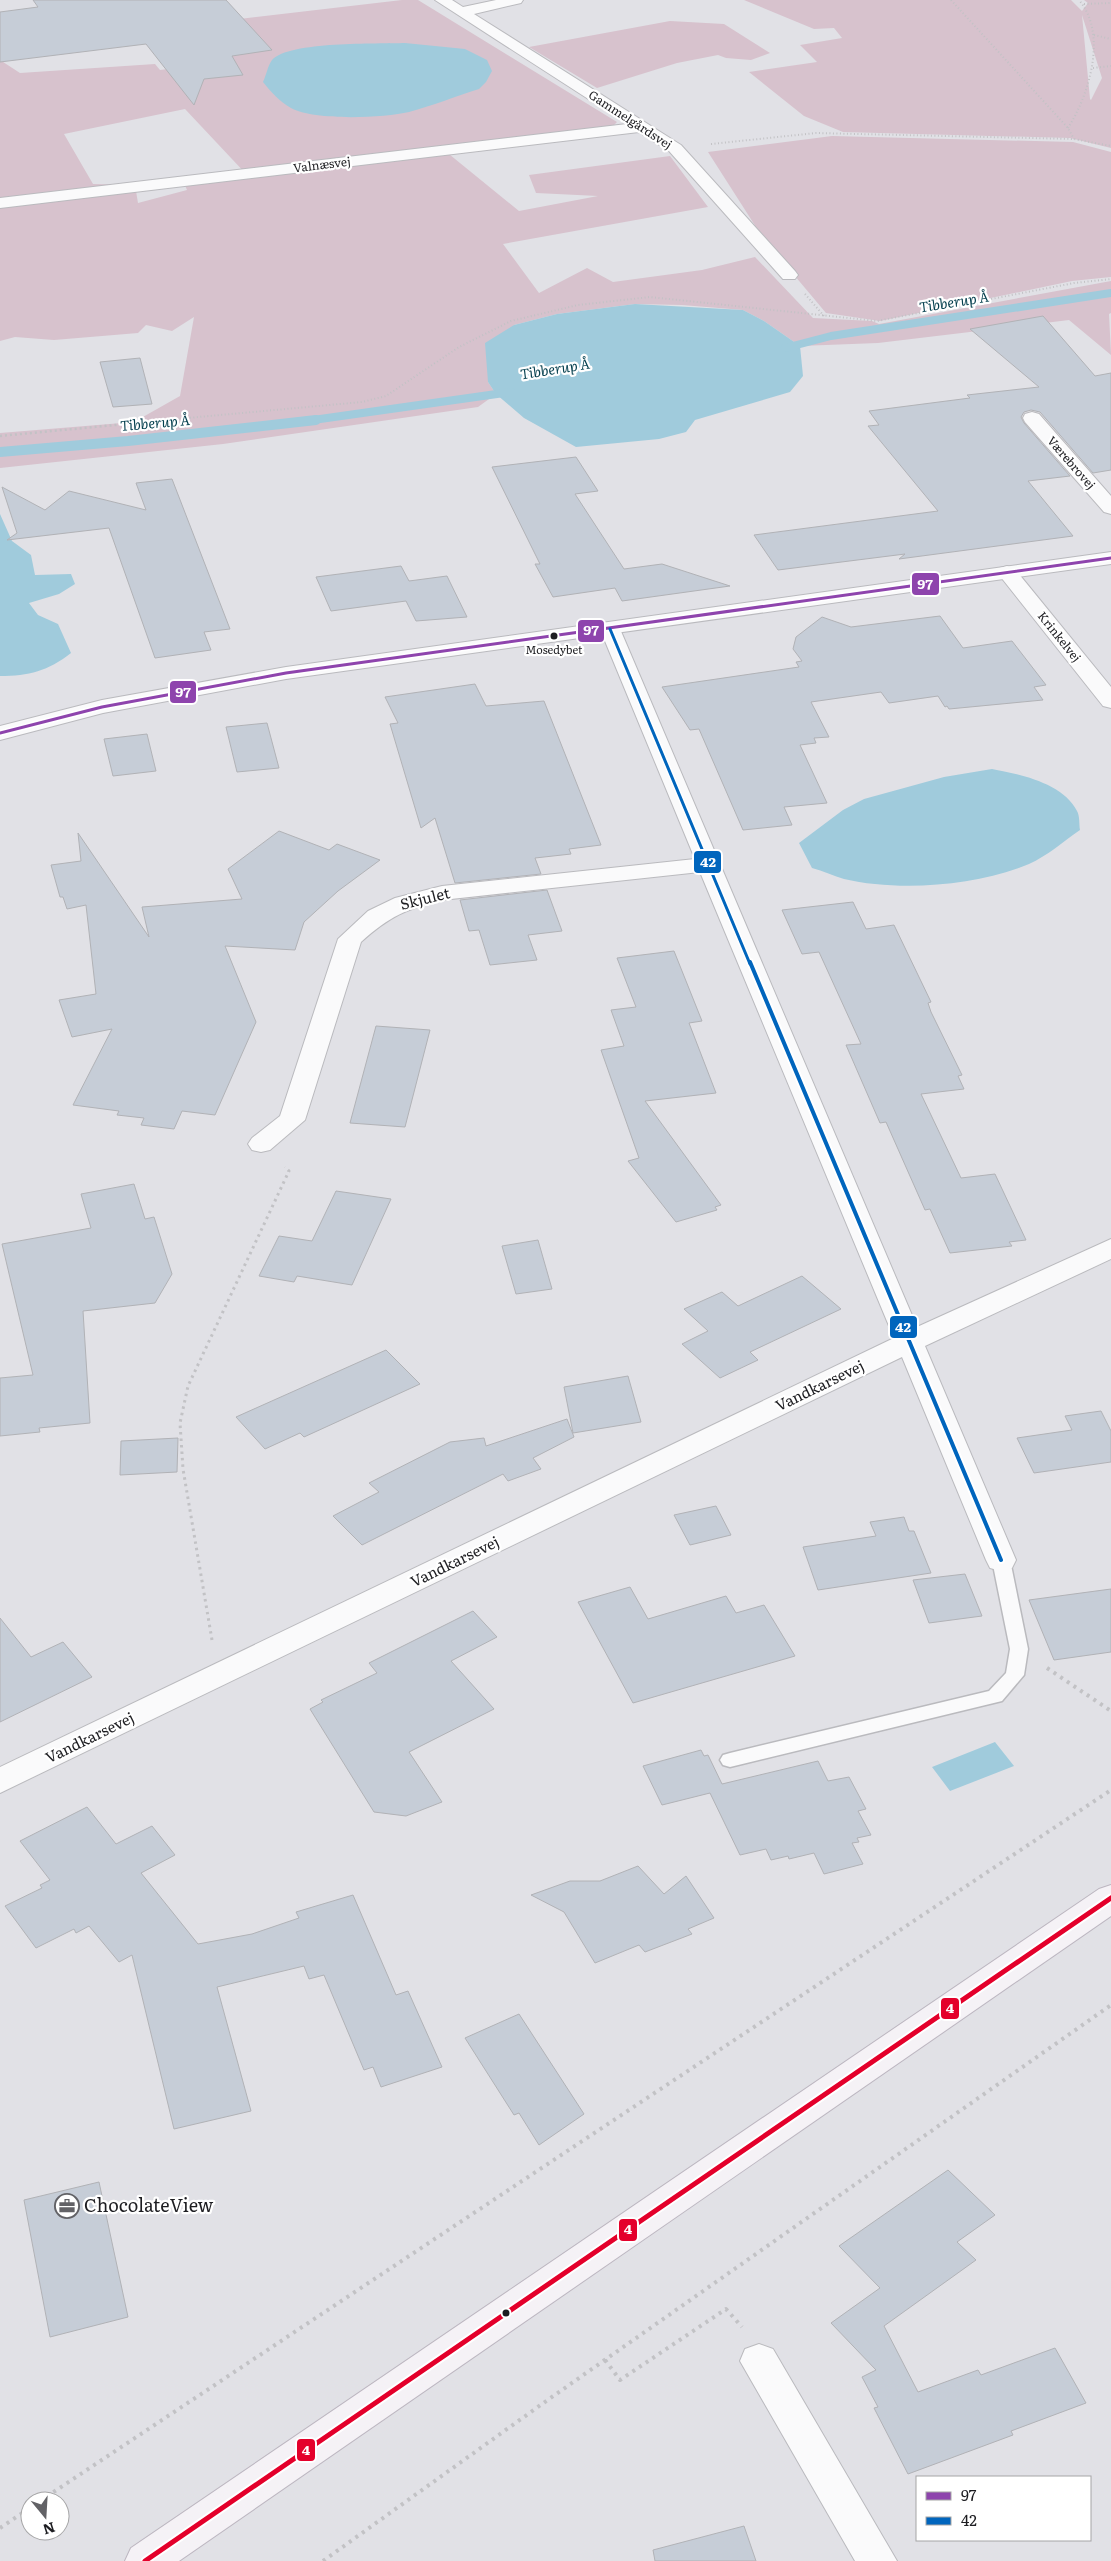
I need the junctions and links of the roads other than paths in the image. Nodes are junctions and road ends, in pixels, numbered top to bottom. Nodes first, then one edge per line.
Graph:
1 (442, 0) edge
2 (516, 0) edge
3 (461, 12) junction
4 (643, 127) junction
5 (0, 202) edge
6 (789, 275) dead end
7 (1032, 418) dead end
8 (1111, 508) edge
9 (1111, 558) edge
10 (1008, 572) junction
11 (610, 630) junction
12 (1111, 701) edge
13 (0, 733) edge
14 (710, 864) junction
15 (261, 1144) road end
16 (1111, 1248) edge
17 (910, 1342) junction
18 (1001, 1560) joint
19 (730, 1760) dead end
20 (0, 1781) edge
21 (1111, 1898) edge
22 (759, 2361) road end
23 (145, 2561) edge
24 (877, 2561) edge

1 - 3 street, Gammelgårdsvej
2 - 3 street
3 - 4 street, Gammelgårdsvej
4 - 5 street, Valnæsvej
4 - 6 street, Gammelgårdsvej
7 - 8 street, Værebrovej
9 - 10 street
10 - 11 street
10 - 12 street, Krinkelvej
11 - 13 street
11 - 14 street
14 - 15 street, Skjulet
14 - 17 street
16 - 17 street, Vandkarsevej
17 - 18 street
17 - 20 street, Vandkarsevej
18 - 19 lane
21 - 23 main road
22 - 24 street

